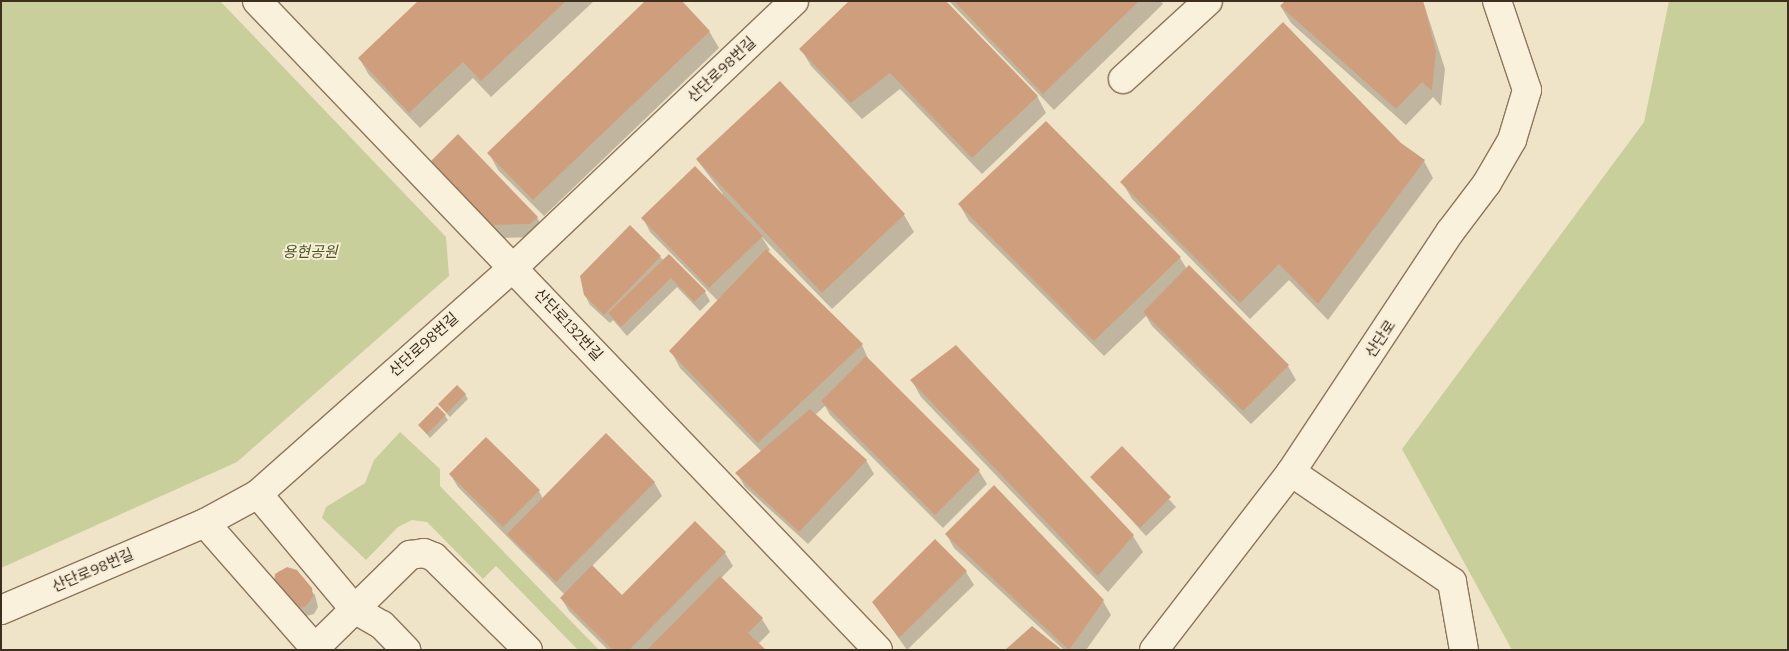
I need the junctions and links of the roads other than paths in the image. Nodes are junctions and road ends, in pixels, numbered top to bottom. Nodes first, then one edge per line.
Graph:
1 (794, 1) edge
2 (1208, 1) edge
3 (1497, 1) edge
4 (260, 2) edge
5 (1123, 79) dead end
6 (514, 267) junction
7 (1291, 472) junction
8 (258, 494) junction
9 (205, 523) junction
10 (354, 609) junction
11 (1, 610) edge
12 (314, 649) edge
13 (406, 650) edge
14 (528, 650) edge
15 (878, 650) edge
16 (1154, 650) edge
17 (1464, 650) edge

1 - 6 lane, 산단로98번길
2 - 5 lane
3 - 7 lane, 산단로
4 - 6 lane, 산단로132번길
6 - 8 lane, 산단로98번길
6 - 15 lane, 산단로132번길
7 - 16 lane, 산단로
7 - 17 lane
8 - 9 lane, 산단로98번길
8 - 10 lane
9 - 11 lane, 산단로98번길
9 - 12 lane
10 - 12 lane
10 - 13 lane
10 - 14 lane

